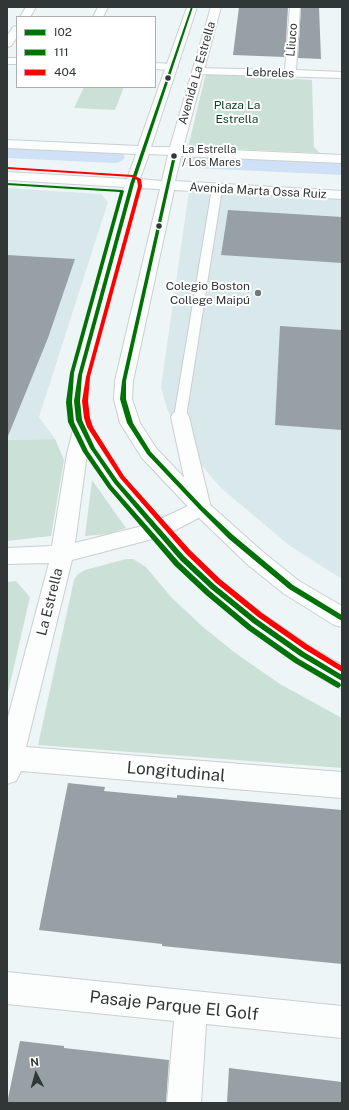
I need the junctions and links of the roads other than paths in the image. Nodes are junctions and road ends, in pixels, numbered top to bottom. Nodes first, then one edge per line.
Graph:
1 (31, 7) edge
2 (103, 7) edge
3 (192, 7) edge
4 (216, 7) edge
5 (295, 7) edge
6 (26, 16) edge
7 (98, 16) edge
8 (16, 30) edge
9 (7, 44) edge
10 (156, 66) edge
11 (172, 67) junction
12 (198, 71) junction
13 (290, 74) junction
14 (342, 75) edge
15 (7, 144) edge
16 (144, 150) junction
17 (175, 152) junction
18 (342, 159) edge
19 (7, 176) edge
20 (132, 184) junction
21 (167, 186) junction
22 (217, 189) junction
23 (342, 195) edge
24 (180, 417) joint
25 (83, 430) junction
26 (201, 508) junction
27 (156, 530) junction
28 (62, 554) junction
29 (7, 556) edge
30 (342, 618) edge
31 (342, 678) edge
32 (9, 765) edge
33 (342, 785) edge
34 (7, 988) edge
35 (191, 1008) junction
36 (342, 1022) edge
37 (184, 1103) edge

1 - 6 main road
2 - 7 main road
3 - 11 main road, Avenida La Estrella
4 - 12 main road, Avenida La Estrella
5 - 13 main road, Lliuco
8 - 9 main road
10 - 11 main road
11 - 16 main road, Avenida La Estrella
12 - 13 main road, Lebreles
12 - 17 main road, Avenida La Estrella
13 - 14 main road, Lebreles
15 - 16 main road
16 - 17 main road
16 - 20 main road, Avenida La Estrella
17 - 18 main road
17 - 21 main road, Avenida La Estrella
19 - 20 main road, Avenida Marta Ossa Ruiz
20 - 21 main road, Avenida Marta Ossa Ruiz
20 - 25 main road, Avenida La Estrella
21 - 22 main road, Avenida Marta Ossa Ruiz
21 - 26 main road, Avenida La Estrella
22 - 23 main road, Avenida Marta Ossa Ruiz
22 - 24 lane
24 - 26 main road
25 - 27 main road
25 - 28 main road, La Estrella
26 - 27 main road
26 - 30 main road, Avenida La Estrella
27 - 28 main road
27 - 31 main road
28 - 29 main road
28 - 32 main road, La Estrella
32 - 33 main road, Longitudinal
34 - 35 main road, Pasaje Parque El Golf
35 - 36 main road, Pasaje Parque El Golf
35 - 37 main road

